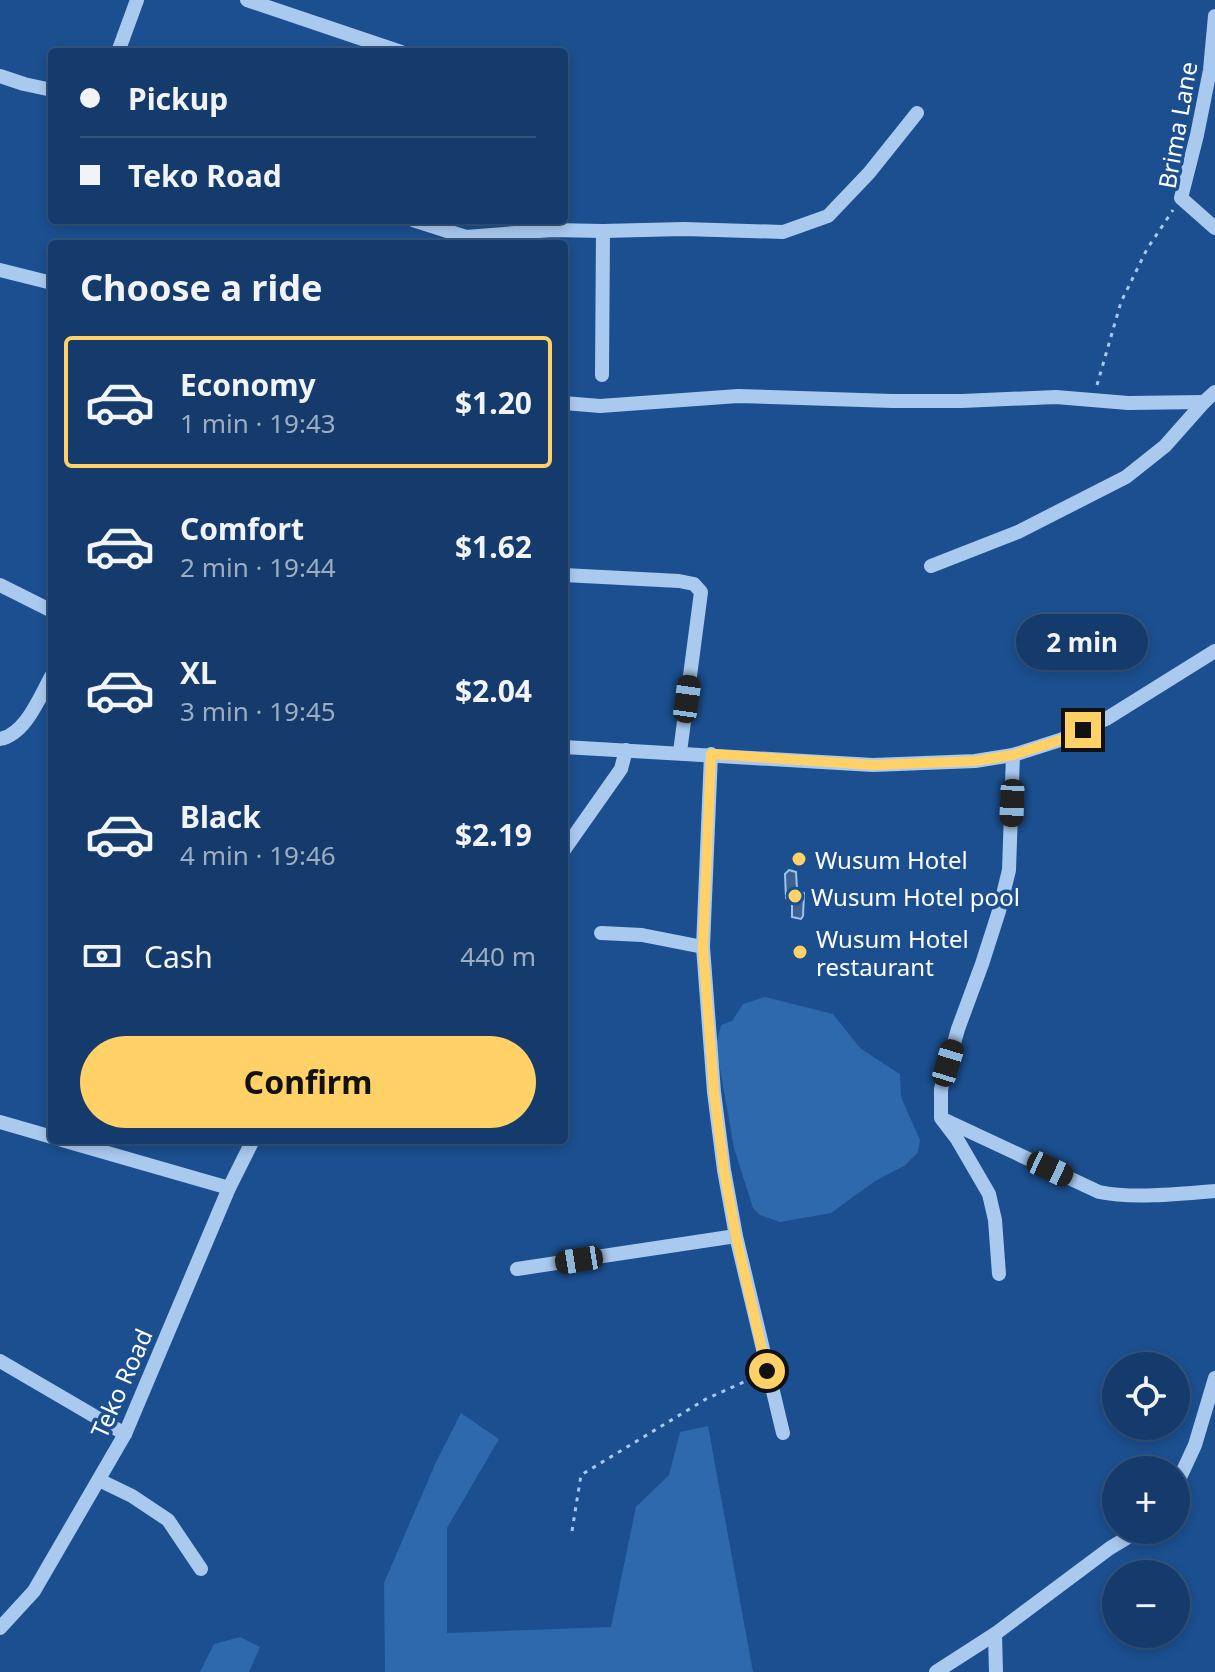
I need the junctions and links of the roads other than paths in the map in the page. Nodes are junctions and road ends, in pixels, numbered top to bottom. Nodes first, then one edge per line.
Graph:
1 (137, 0) edge
2 (247, 0) edge
3 (1215, 16) edge
4 (119, 48) edge
5 (389, 48) edge
6 (0, 76) edge
7 (48, 89) edge
8 (917, 113) dead end
9 (424, 224) edge
10 (1215, 228) edge
11 (603, 231) junction
12 (0, 270) edge
13 (48, 282) edge
14 (602, 375) dead end
15 (1209, 397) edge
16 (568, 403) edge
17 (931, 566) dead end
18 (568, 575) edge
19 (0, 585) edge
20 (48, 609) edge
21 (1215, 651) edge
22 (48, 682) edge
23 (0, 739) edge
24 (568, 747) edge
25 (626, 750) junction
26 (680, 752) junction
27 (711, 754) junction
28 (1013, 755) junction
29 (568, 844) edge
30 (601, 933) dead end
31 (703, 947) junction
32 (941, 1118) junction
33 (0, 1122) edge
34 (48, 1136) edge
35 (76, 1144) edge
36 (251, 1144) edge
37 (229, 1188) junction
38 (1215, 1191) edge
39 (736, 1236) junction
40 (517, 1269) dead end
41 (999, 1274) dead end
42 (0, 1361) edge
43 (1215, 1378) edge
44 (783, 1433) dead end
45 (125, 1434) junction
46 (1190, 1456) edge
47 (99, 1480) junction
48 (1117, 1544) edge
49 (201, 1569) dead end
50 (0, 1628) edge
51 (995, 1634) junction
52 (936, 1672) edge
53 (996, 1672) edge

1 - 4 street
2 - 5 street
3 - 10 street, Brima Lane
6 - 7 street
8 - 11 street
9 - 11 street
11 - 14 street
12 - 13 street
15 - 16 street
15 - 17 street
18 - 26 street
19 - 20 street
21 - 28 street
22 - 23 street
24 - 25 street
25 - 26 street
25 - 29 street
26 - 27 street
27 - 28 street
27 - 31 street
28 - 32 street
30 - 31 street
31 - 39 street
32 - 38 street
32 - 41 street
33 - 34 street
35 - 37 street
36 - 37 street, Teko Road
37 - 45 street, Teko Road
39 - 40 street
39 - 44 street
42 - 45 street
43 - 46 street
45 - 47 street, Teko Road
47 - 49 street
47 - 50 street, Teko Road
48 - 51 street
51 - 52 street
51 - 53 street

